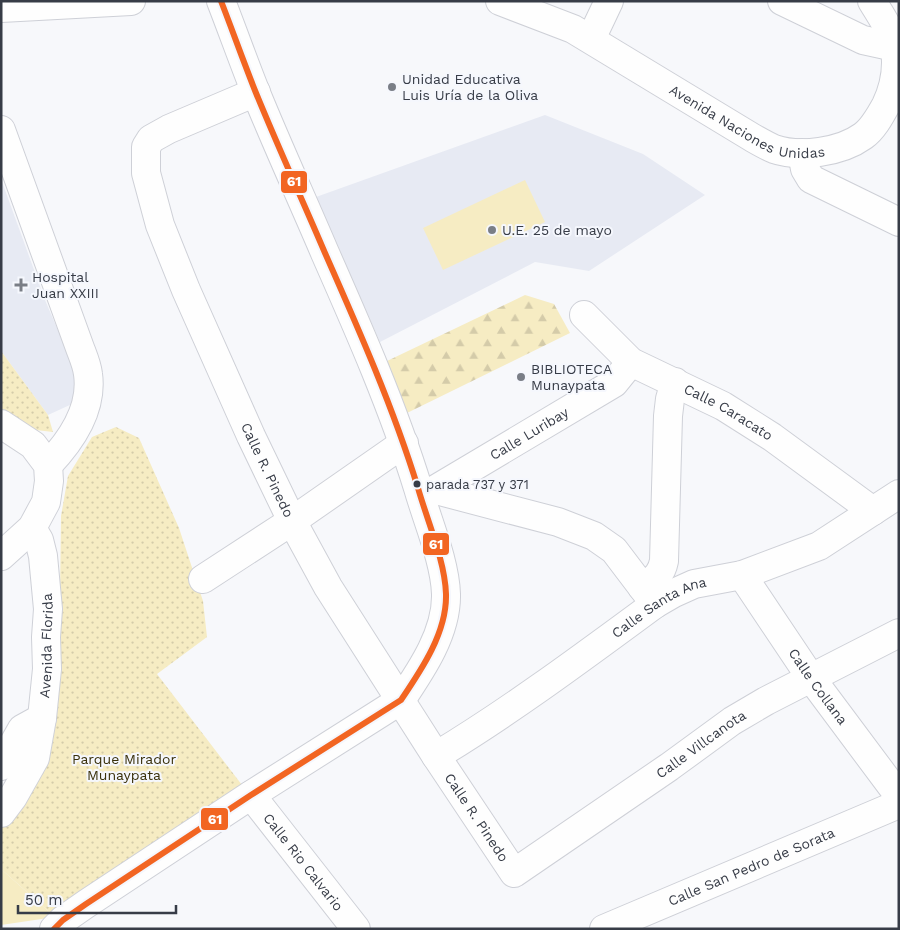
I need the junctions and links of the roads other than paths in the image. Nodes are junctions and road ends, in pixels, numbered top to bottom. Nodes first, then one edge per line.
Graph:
1 (132, 1) edge
2 (222, 1) edge
3 (500, 1) edge
4 (609, 1) edge
5 (782, 1) edge
6 (872, 1) edge
7 (1, 8) edge
8 (591, 39) junction
9 (895, 47) junction
10 (256, 92) junction
11 (1, 130) edge
12 (802, 153) junction
13 (899, 222) edge
14 (584, 314) dead end
15 (631, 362) junction
16 (675, 382) junction
17 (1, 424) edge
18 (404, 443) junction
19 (48, 465) junction
20 (428, 494) junction
21 (899, 494) edge
22 (873, 511) junction
23 (292, 521) junction
24 (32, 528) junction
25 (1, 556) edge
26 (742, 575) junction
27 (203, 579) dead end
28 (649, 595) junction
29 (899, 634) edge
30 (811, 678) junction
31 (401, 700) junction
32 (42, 718) junction
33 (436, 756) junction
34 (1, 766) edge
35 (251, 796) junction
36 (899, 796) edge
37 (899, 804) edge
38 (1, 813) edge
39 (514, 873) joint
40 (54, 929) edge
41 (356, 929) edge
42 (604, 929) edge

1 - 7 street
2 - 10 street
3 - 8 street, Avenida Naciones Unidas
4 - 8 street
5 - 9 street
6 - 9 street, Avenida Naciones Unidas
8 - 12 street, Avenida Naciones Unidas
9 - 12 street, Avenida Naciones Unidas
10 - 18 street
10 - 23 street, Calle R. Pinedo
11 - 19 street
12 - 13 street
14 - 15 street, Calle Caracato
15 - 16 street, Calle Caracato
15 - 20 street, Calle Luribay
16 - 22 street, Calle Caracato
16 - 28 street
17 - 19 street
18 - 20 street
18 - 23 street
19 - 24 street
20 - 28 street
20 - 31 street
21 - 22 street, Calle Santa Ana
22 - 26 street, Calle Santa Ana
23 - 27 street
23 - 31 street, Calle R. Pinedo
24 - 25 street
24 - 32 street, Avenida Florida
26 - 28 street, Calle Santa Ana
26 - 30 street, Calle Collana
28 - 33 street, Calle Santa Ana
29 - 30 street, Calle Villcanota
30 - 36 street, Calle Collana
30 - 39 street, Calle Villcanota
31 - 33 street, Calle R. Pinedo
31 - 35 street
32 - 34 street, Avenida Florida
32 - 38 street, Avenida Florida
33 - 39 street, Calle R. Pinedo
35 - 40 street
35 - 41 street, Calle Rio Calvario
37 - 42 street, Calle San Pedro de Sorata

